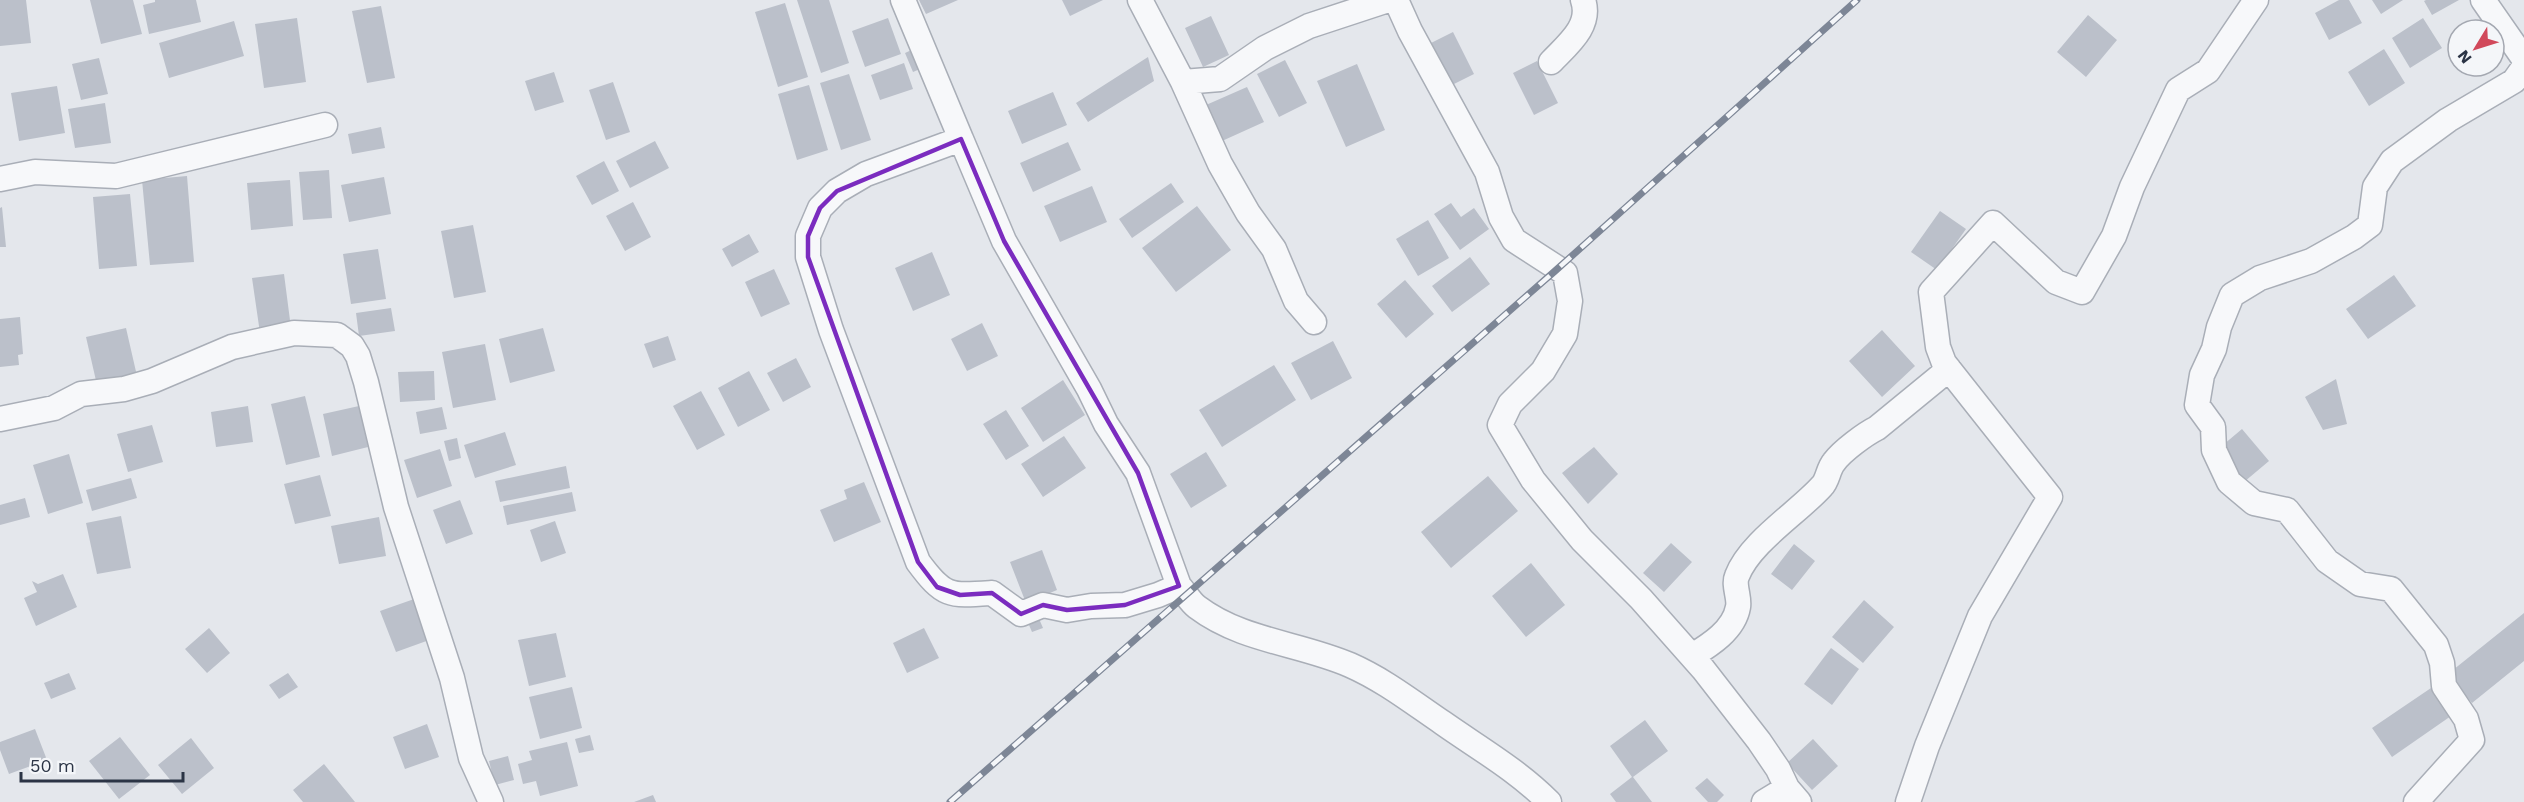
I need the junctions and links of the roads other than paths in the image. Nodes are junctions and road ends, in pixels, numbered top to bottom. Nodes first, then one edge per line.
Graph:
1 (903, 0) edge
2 (1140, 0) edge
3 (1388, 0) edge
4 (1396, 0) edge
5 (1583, 0) edge
6 (2256, 0) edge
7 (2483, 0) edge
8 (2524, 59) edge
9 (1551, 62) dead end
10 (2524, 67) edge
11 (1183, 82) junction
12 (325, 125) dead end
13 (961, 139) junction
14 (0, 179) edge
15 (1314, 322) dead end
16 (1949, 369) junction
17 (0, 419) edge
18 (1179, 586) junction
19 (1692, 656) junction
20 (1793, 795) edge
21 (491, 802) edge
22 (1549, 802) edge
23 (1764, 802) edge
24 (1908, 802) edge
25 (2416, 802) edge

1 - 13 street
2 - 11 street
3 - 11 street
4 - 19 street
5 - 9 street
6 - 16 street
7 - 8 street
10 - 25 street
11 - 15 street
12 - 14 street
13 - 18 street
13 - 18 street
16 - 19 street
16 - 24 street
17 - 21 street
18 - 22 street
19 - 20 street
20 - 23 street

